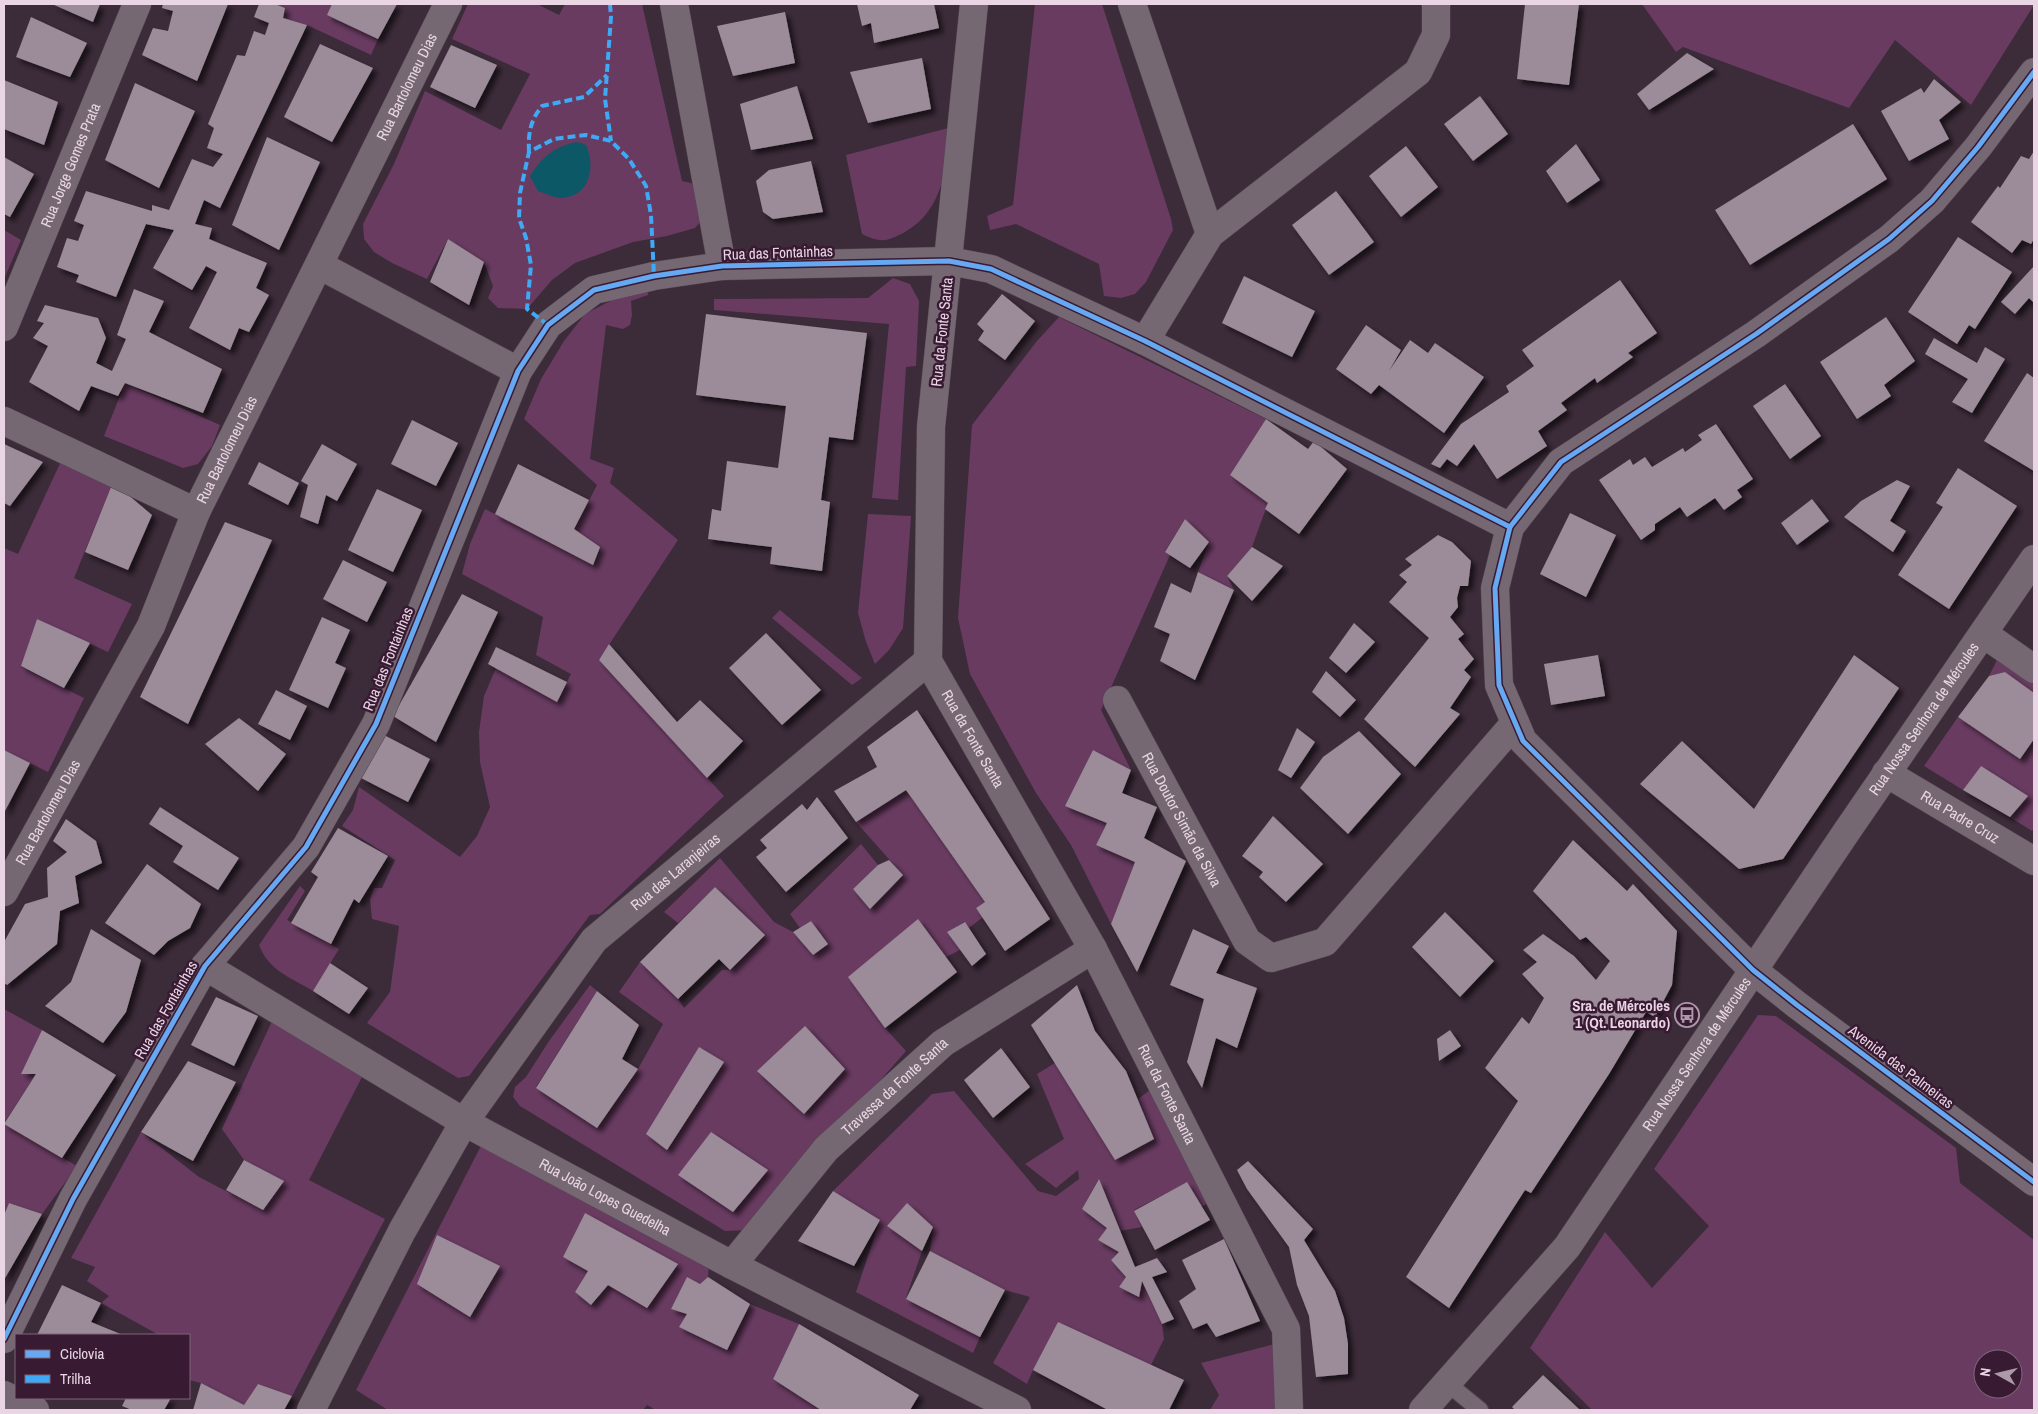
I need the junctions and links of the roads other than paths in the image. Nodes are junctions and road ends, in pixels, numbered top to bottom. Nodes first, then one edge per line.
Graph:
1 (137, 4) edge
2 (448, 4) edge
3 (674, 4) edge
4 (974, 4) edge
5 (1132, 4) edge
6 (1436, 4) edge
7 (2034, 72) edge
8 (1210, 234) junction
9 (949, 261) junction
10 (319, 265) junction
11 (722, 266) junction
12 (4, 327) edge
13 (1145, 342) junction
14 (518, 371) junction
15 (4, 421) edge
16 (196, 512) junction
17 (1510, 527) junction
18 (2034, 559) edge
19 (1984, 634) junction
20 (928, 661) junction
21 (2034, 669) edge
22 (1116, 700) dead end
23 (1515, 723) junction
24 (1886, 773) junction
25 (2034, 861) edge
26 (4, 892) edge
27 (1093, 949) junction
28 (205, 966) junction
29 (1753, 970) junction
30 (464, 1122) junction
31 (2034, 1182) edge
32 (732, 1264) junction
33 (4, 1339) edge
34 (1447, 1383) junction
35 (4, 1395) edge
36 (35, 1410) edge
37 (311, 1410) edge
38 (1017, 1410) edge
39 (1289, 1410) edge
40 (1423, 1410) edge
41 (1480, 1410) edge

1 - 12 street, Rua Jorge Gomes Prata
2 - 10 street, Rua Bartolomeu Dias
3 - 11 street
4 - 9 street, Rua da Fonte Santa
5 - 8 street
6 - 8 street
7 - 17 street
8 - 13 street
9 - 11 street, Rua das Fontainhas
9 - 13 street, Rua das Fontainhas
9 - 20 street, Rua da Fonte Santa
10 - 14 street
10 - 16 street, Rua Bartolomeu Dias
11 - 14 street, Rua das Fontainhas
13 - 17 street, Rua das Fontainhas
14 - 28 street, Rua das Fontainhas
15 - 16 street
16 - 26 street, Rua Bartolomeu Dias
17 - 23 street, Avenida das Palmeiras
18 - 19 street, Rua Nossa Senhora de Mércules
19 - 21 street
19 - 24 street, Rua Nossa Senhora de Mércules
20 - 27 street, Rua da Fonte Santa
20 - 30 street, Rua das Laranjeiras
22 - 23 street, Rua Doutor Simão da Silva
23 - 29 street, Avenida das Palmeiras
24 - 25 street, Rua Padre Cruz
24 - 29 street, Rua Nossa Senhora de Mércules
27 - 32 street, Travessa da Fonte Santa
27 - 39 street, Rua da Fonte Santa
28 - 30 street, Rua João Lopes Guedelha
28 - 33 street, Rua das Fontainhas
29 - 31 street, Avenida das Palmeiras
29 - 34 street, Rua Nossa Senhora de Mércules
30 - 32 street, Rua João Lopes Guedelha
30 - 37 street, Rua das Laranjeiras
32 - 38 street, Rua João Lopes Guedelha
34 - 40 street, Rua Nossa Senhora de Mércules
34 - 41 lane
35 - 36 street

